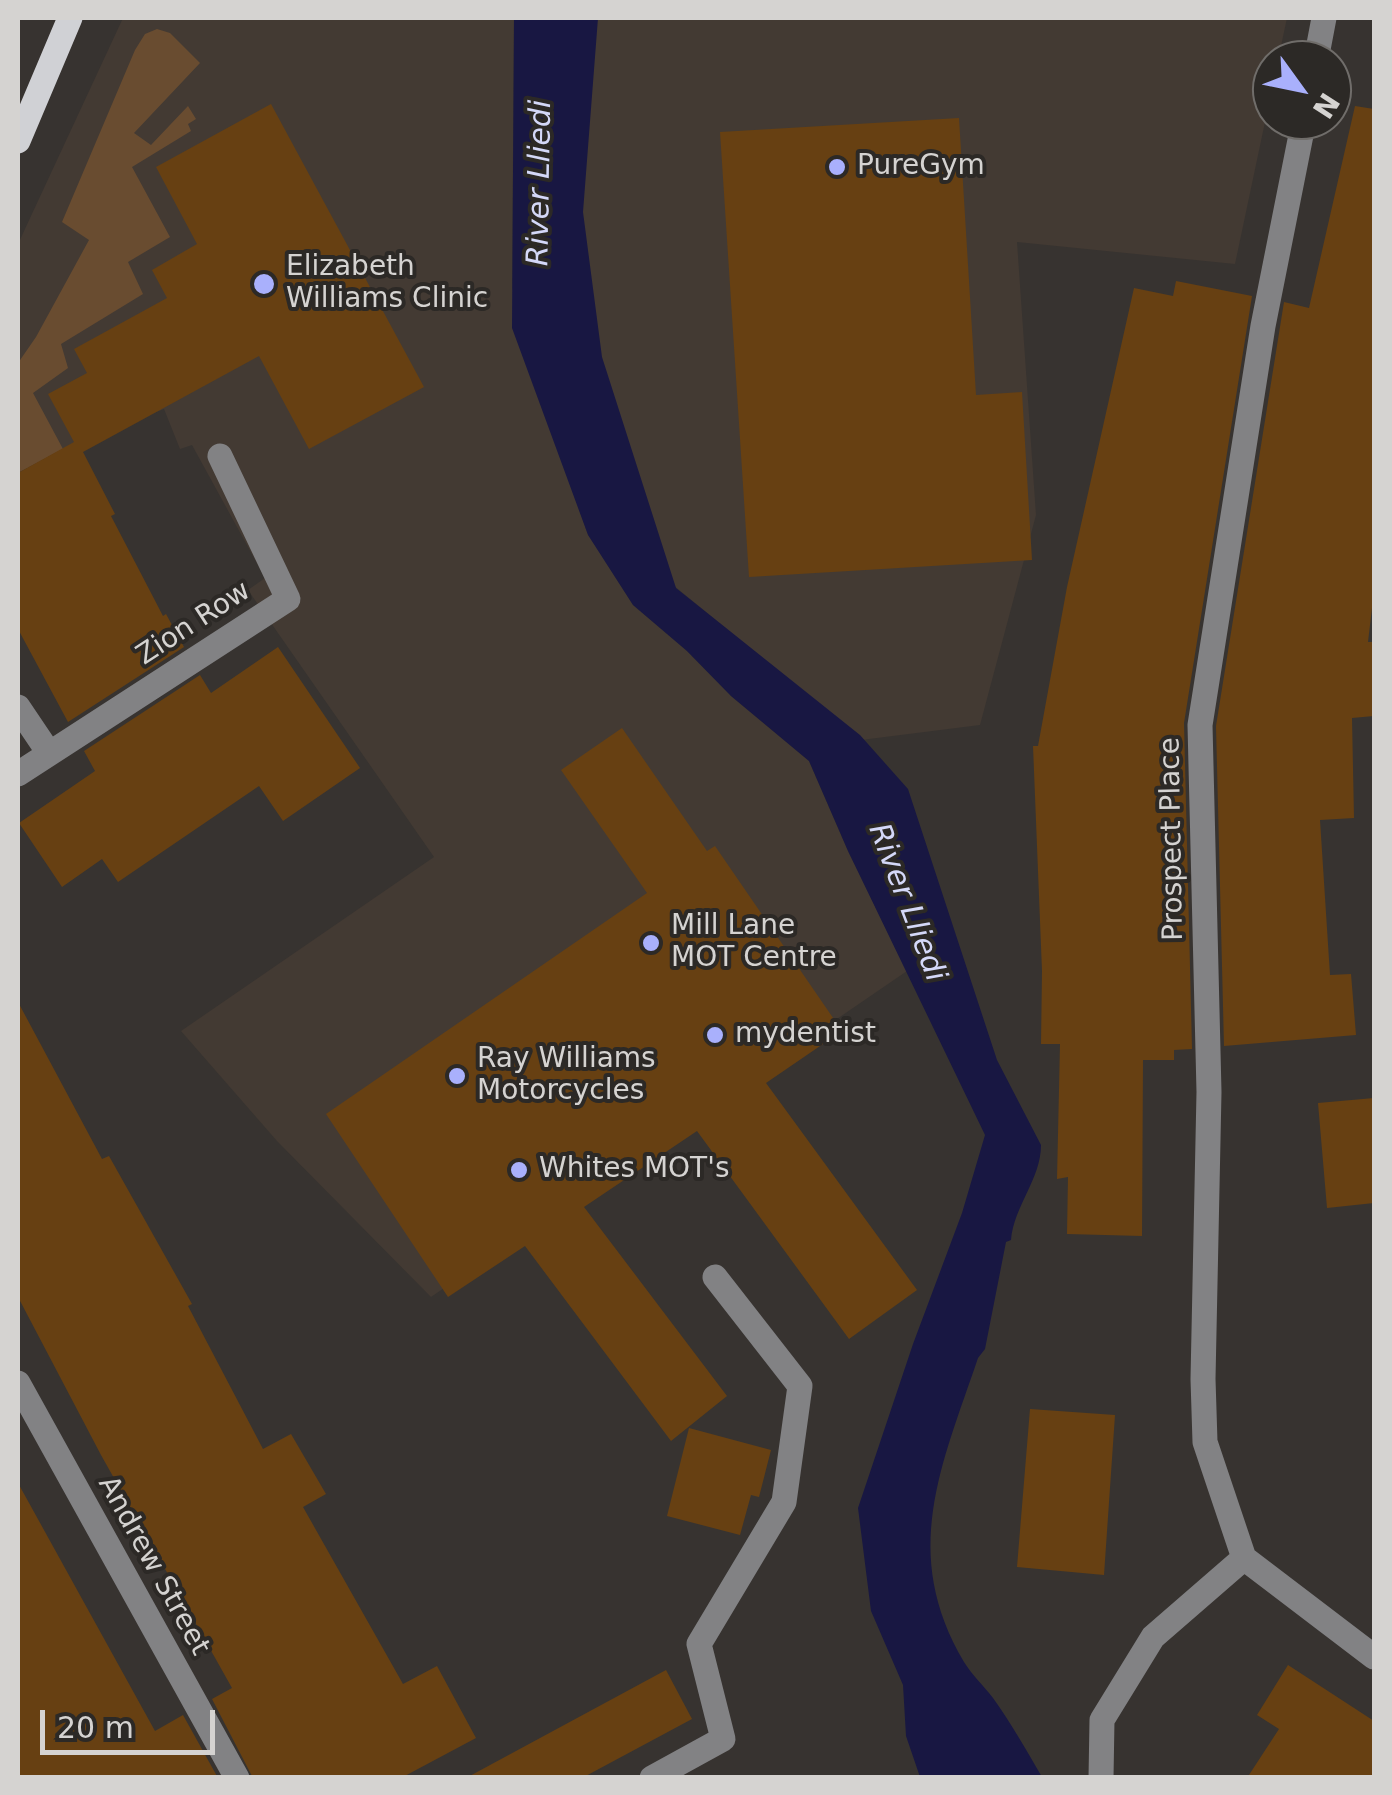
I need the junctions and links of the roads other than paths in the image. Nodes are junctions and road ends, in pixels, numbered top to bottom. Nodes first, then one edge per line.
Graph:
1 (70, 18) edge
2 (1300, 140) edge
3 (18, 141) edge
4 (220, 456) dead end
5 (18, 706) edge
6 (49, 753) junction
7 (18, 774) edge
8 (714, 1277) dead end
9 (18, 1383) edge
10 (1244, 1558) junction
11 (1374, 1657) edge
12 (237, 1778) edge
13 (652, 1778) edge
14 (1100, 1778) edge

1 - 3 main road
2 - 10 street, Prospect Place
4 - 6 street, Zion Row
5 - 6 street
6 - 7 street, Zion Row
8 - 13 street
9 - 12 street, Andrew Street
10 - 11 street
10 - 14 street

